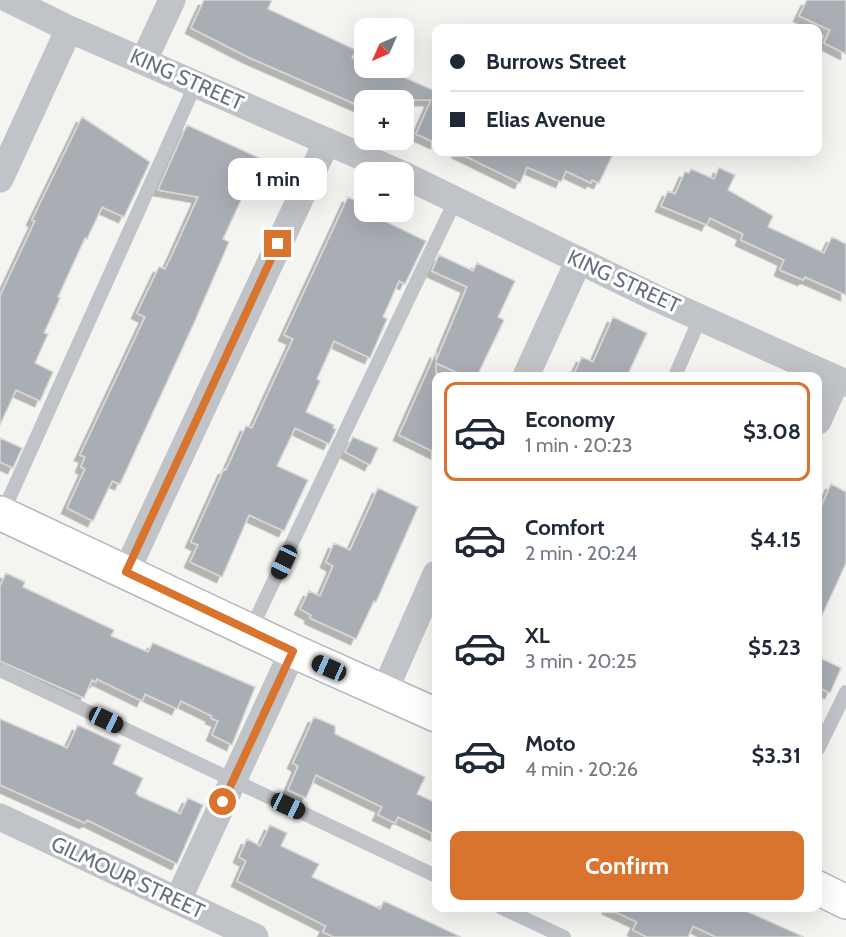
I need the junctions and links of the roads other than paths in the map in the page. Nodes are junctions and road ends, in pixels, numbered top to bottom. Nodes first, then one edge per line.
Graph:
1 (10, 0) edge
2 (172, 0) edge
3 (69, 29) junction
4 (144, 60) junction
5 (196, 83) junction
6 (327, 141) junction
7 (374, 162) edge
8 (0, 178) edge
9 (414, 180) edge
10 (456, 199) junction
11 (579, 260) junction
12 (701, 316) junction
13 (528, 372) edge
14 (677, 372) edge
15 (822, 372) edge
16 (822, 372) edge
17 (841, 381) edge
18 (822, 414) edge
19 (1, 513) edge
20 (126, 572) junction
21 (432, 583) edge
22 (250, 631) junction
23 (293, 651) junction
24 (0, 670) edge
25 (384, 692) junction
26 (846, 692) edge
27 (432, 713) edge
28 (822, 741) edge
29 (233, 781) junction
30 (0, 817) edge
31 (432, 874) edge
32 (822, 890) edge
33 (178, 900) junction
34 (846, 902) edge
35 (511, 912) edge
36 (255, 937) edge
37 (564, 937) edge

1 - 3 street, KING STREET
2 - 4 street
3 - 4 street, KING STREET
3 - 8 street
4 - 5 street, KING STREET
5 - 6 street, KING STREET
5 - 19 lane
6 - 7 street, KING STREET
6 - 20 street
9 - 10 street, KING STREET
10 - 11 street, KING STREET
10 - 22 lane
11 - 12 street, KING STREET
11 - 13 street
12 - 14 lane
12 - 16 street, KING STREET
15 - 17 street, KING STREET
17 - 18 street
19 - 20 main road
20 - 22 main road
21 - 25 street
22 - 23 main road
23 - 25 main road
23 - 29 street
24 - 29 lane
25 - 27 main road
26 - 28 lane
29 - 31 lane
29 - 33 street
30 - 33 street, GILMOUR STREET
32 - 34 main road
33 - 36 street, GILMOUR STREET
35 - 37 lane

